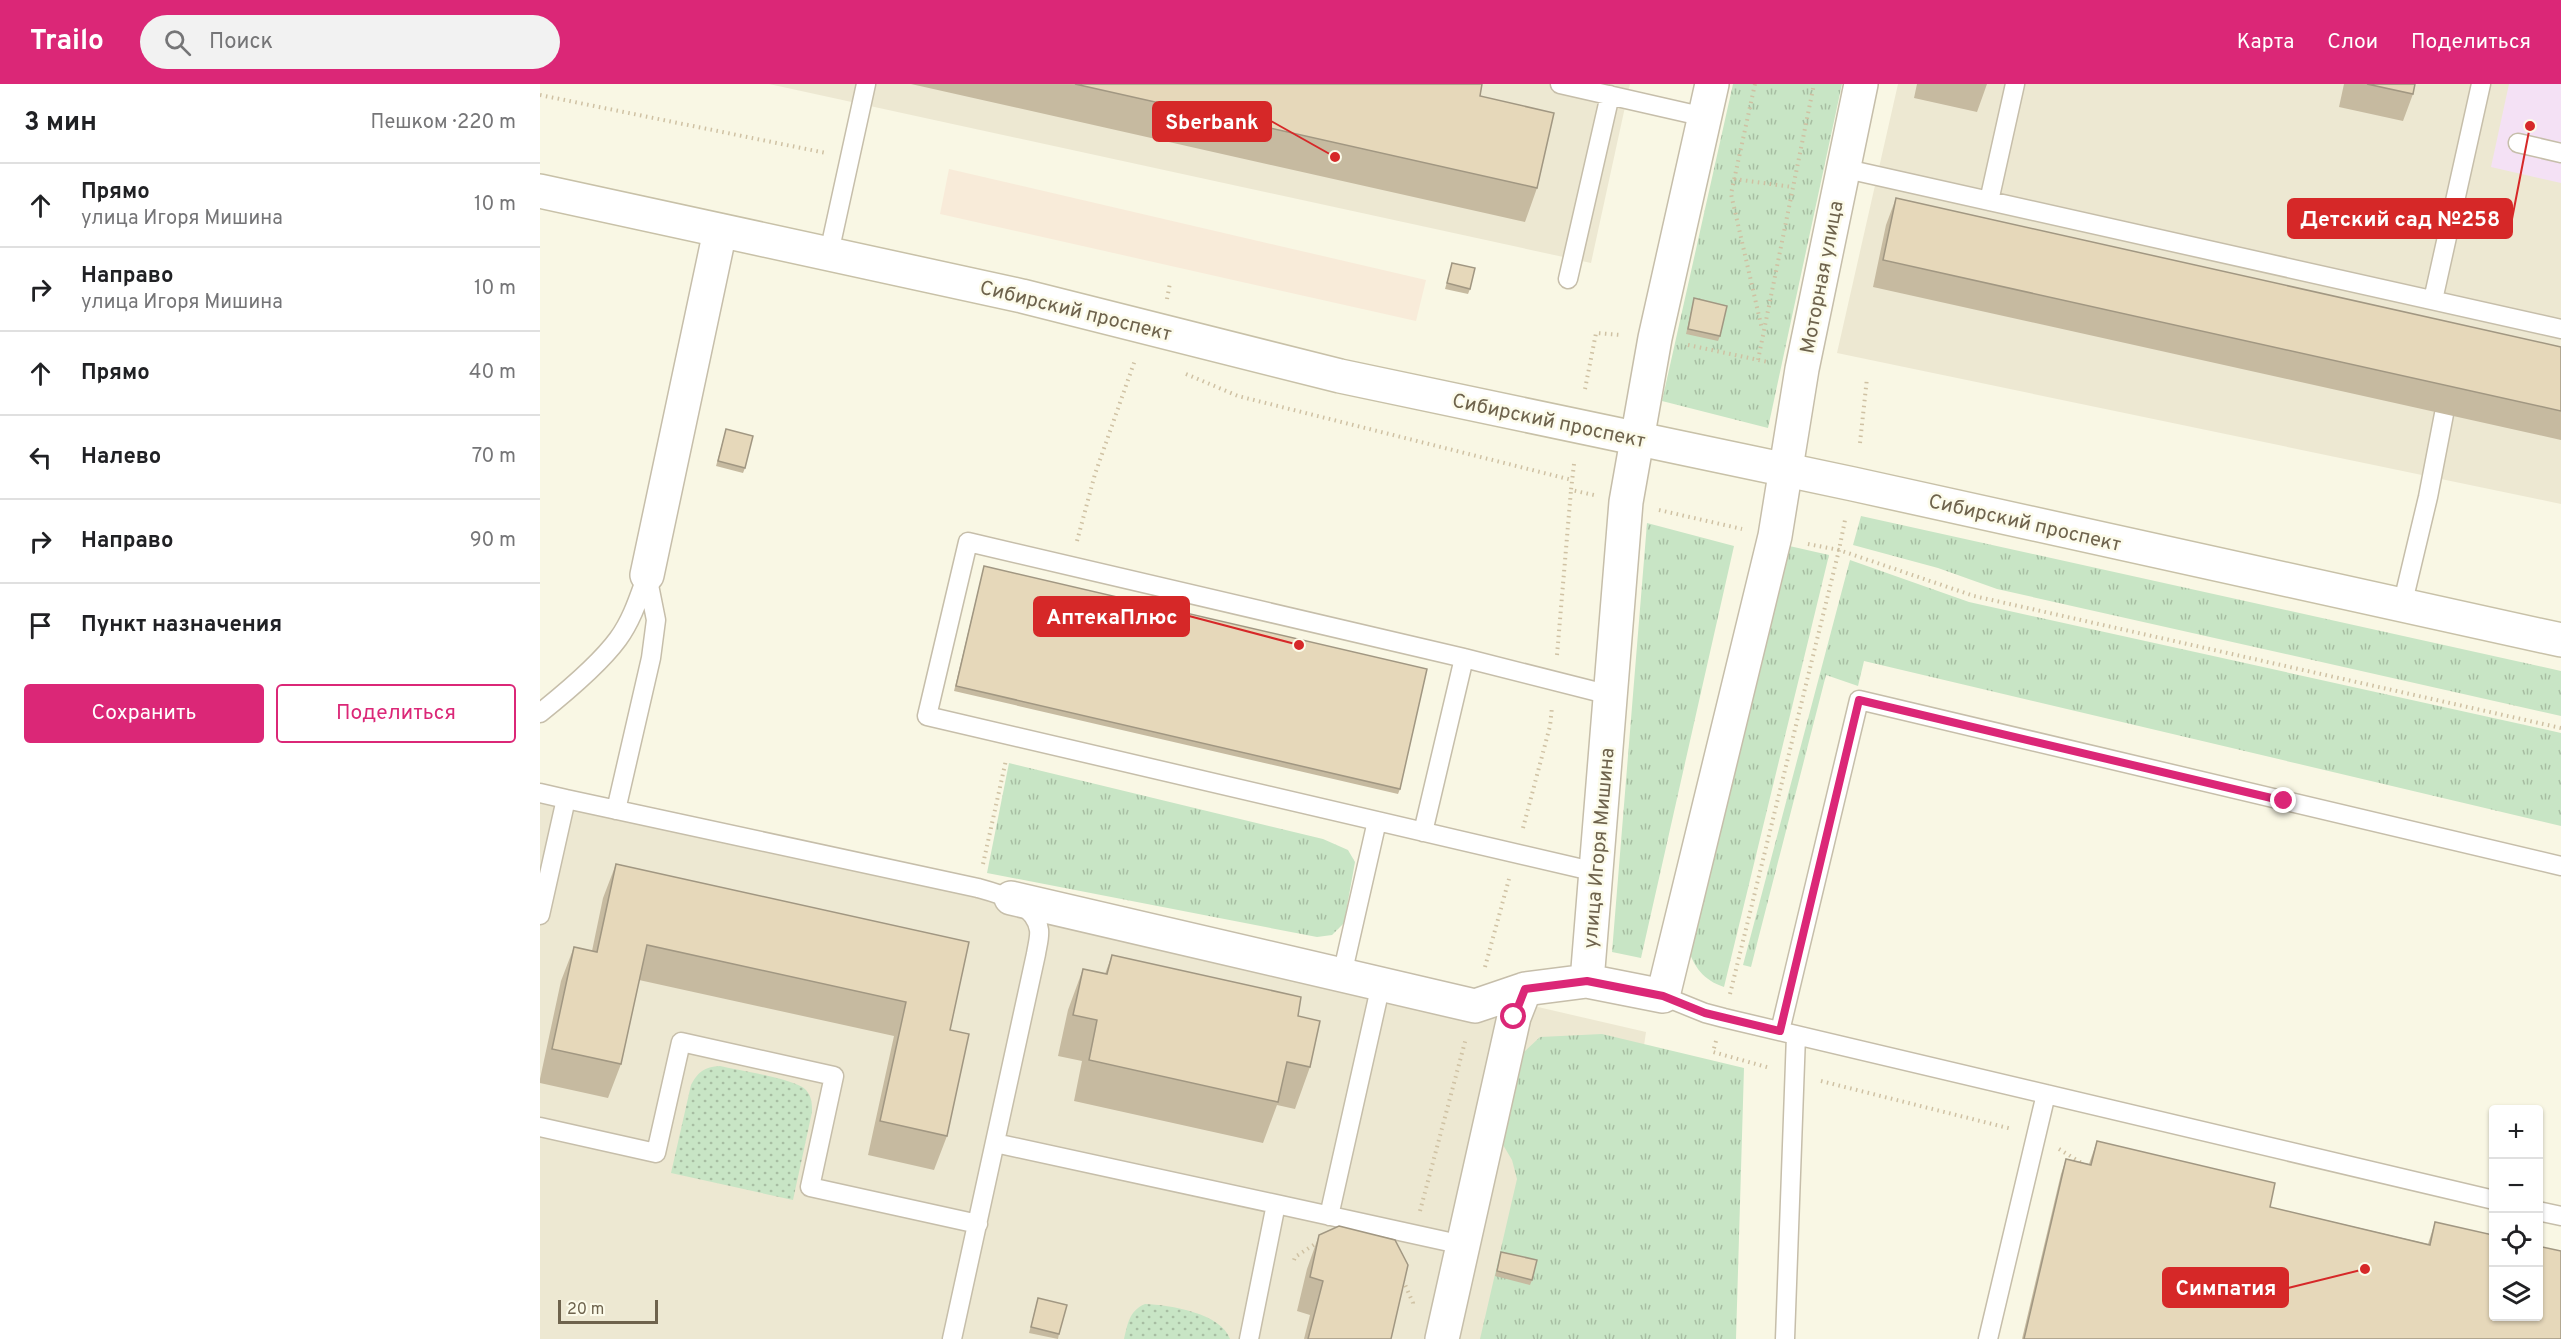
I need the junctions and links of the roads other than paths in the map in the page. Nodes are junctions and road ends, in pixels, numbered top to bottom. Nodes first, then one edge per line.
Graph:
1 (866, 84) edge
2 (1560, 84) edge
3 (1712, 84) edge
4 (1861, 84) edge
5 (2016, 84) edge
6 (2481, 84) edge
7 (1587, 87) edge
8 (1610, 95) junction
9 (1704, 117) junction
10 (2518, 143) dead end
11 (2561, 153) edge
12 (1842, 168) junction
13 (540, 191) edge
14 (1989, 201) junction
15 (720, 231) junction
16 (829, 252) junction
17 (1568, 279) dead end
18 (2433, 300) junction
19 (2468, 308) junction
20 (2561, 328) edge
21 (2463, 330) edge
22 (2444, 414) edge
23 (1638, 438) junction
24 (1786, 471) junction
25 (647, 575) junction
26 (2402, 606) junction
27 (2561, 640) edge
28 (1464, 658) junction
29 (1611, 695) junction
30 (540, 713) edge
31 (540, 793) edge
32 (566, 799) junction
33 (616, 810) junction
34 (1377, 821) junction
35 (1423, 832) junction
36 (2561, 866) edge
37 (1596, 872) junction
38 (1011, 898) junction
39 (540, 915) edge
40 (1342, 975) junction
41 (1587, 981) junction
42 (1381, 984) junction
43 (1525, 989) junction
44 (1663, 996) junction
45 (1788, 1033) junction
46 (2046, 1094) junction
47 (540, 1127) edge
48 (995, 1143) junction
49 (2489, 1199) edge
50 (1276, 1204) junction
51 (2543, 1212) edge
52 (1329, 1216) junction
53 (2561, 1216) edge
54 (978, 1224) junction
55 (1463, 1245) junction
56 (952, 1339) edge
57 (1249, 1339) edge
58 (1442, 1339) edge
59 (1785, 1339) edge
60 (1988, 1339) edge

1 - 16 lane
2 - 7 lane
3 - 9 street
4 - 12 street, Моторная улица
5 - 14 lane
6 - 18 lane
7 - 8 lane
8 - 9 lane
8 - 17 lane
9 - 23 street
10 - 11 lane
12 - 14 lane
12 - 24 street, Моторная улица
13 - 15 street, Сибирский проспект
14 - 18 lane
15 - 16 street, Сибирский проспект
15 - 25 street
16 - 23 street, Сибирский проспект
18 - 19 lane
19 - 20 lane
19 - 21 lane
22 - 26 lane
23 - 24 street, Сибирский проспект
23 - 29 street, улица Игоря Мишина
24 - 26 street, Сибирский проспект
24 - 44 street, Моторная улица
25 - 30 lane
25 - 33 lane
26 - 27 street, Сибирский проспект
28 - 29 lane
28 - 34 lane
28 - 35 lane
29 - 37 street, улица Игоря Мишина
31 - 32 lane
32 - 33 lane
32 - 39 lane
33 - 38 lane
34 - 35 lane
34 - 40 lane
35 - 37 lane
36 - 45 lane
37 - 41 street, улица Игоря Мишина
38 - 40 street
38 - 48 lane
40 - 42 street
41 - 43 street
41 - 44 street
42 - 43 street
42 - 52 lane
43 - 55 street
44 - 45 lane
45 - 46 lane
45 - 59 lane
46 - 49 lane
46 - 60 lane
47 - 54 lane
48 - 50 lane
48 - 54 lane
50 - 52 lane
50 - 57 lane
51 - 53 lane
52 - 55 lane
54 - 56 lane
55 - 58 street

